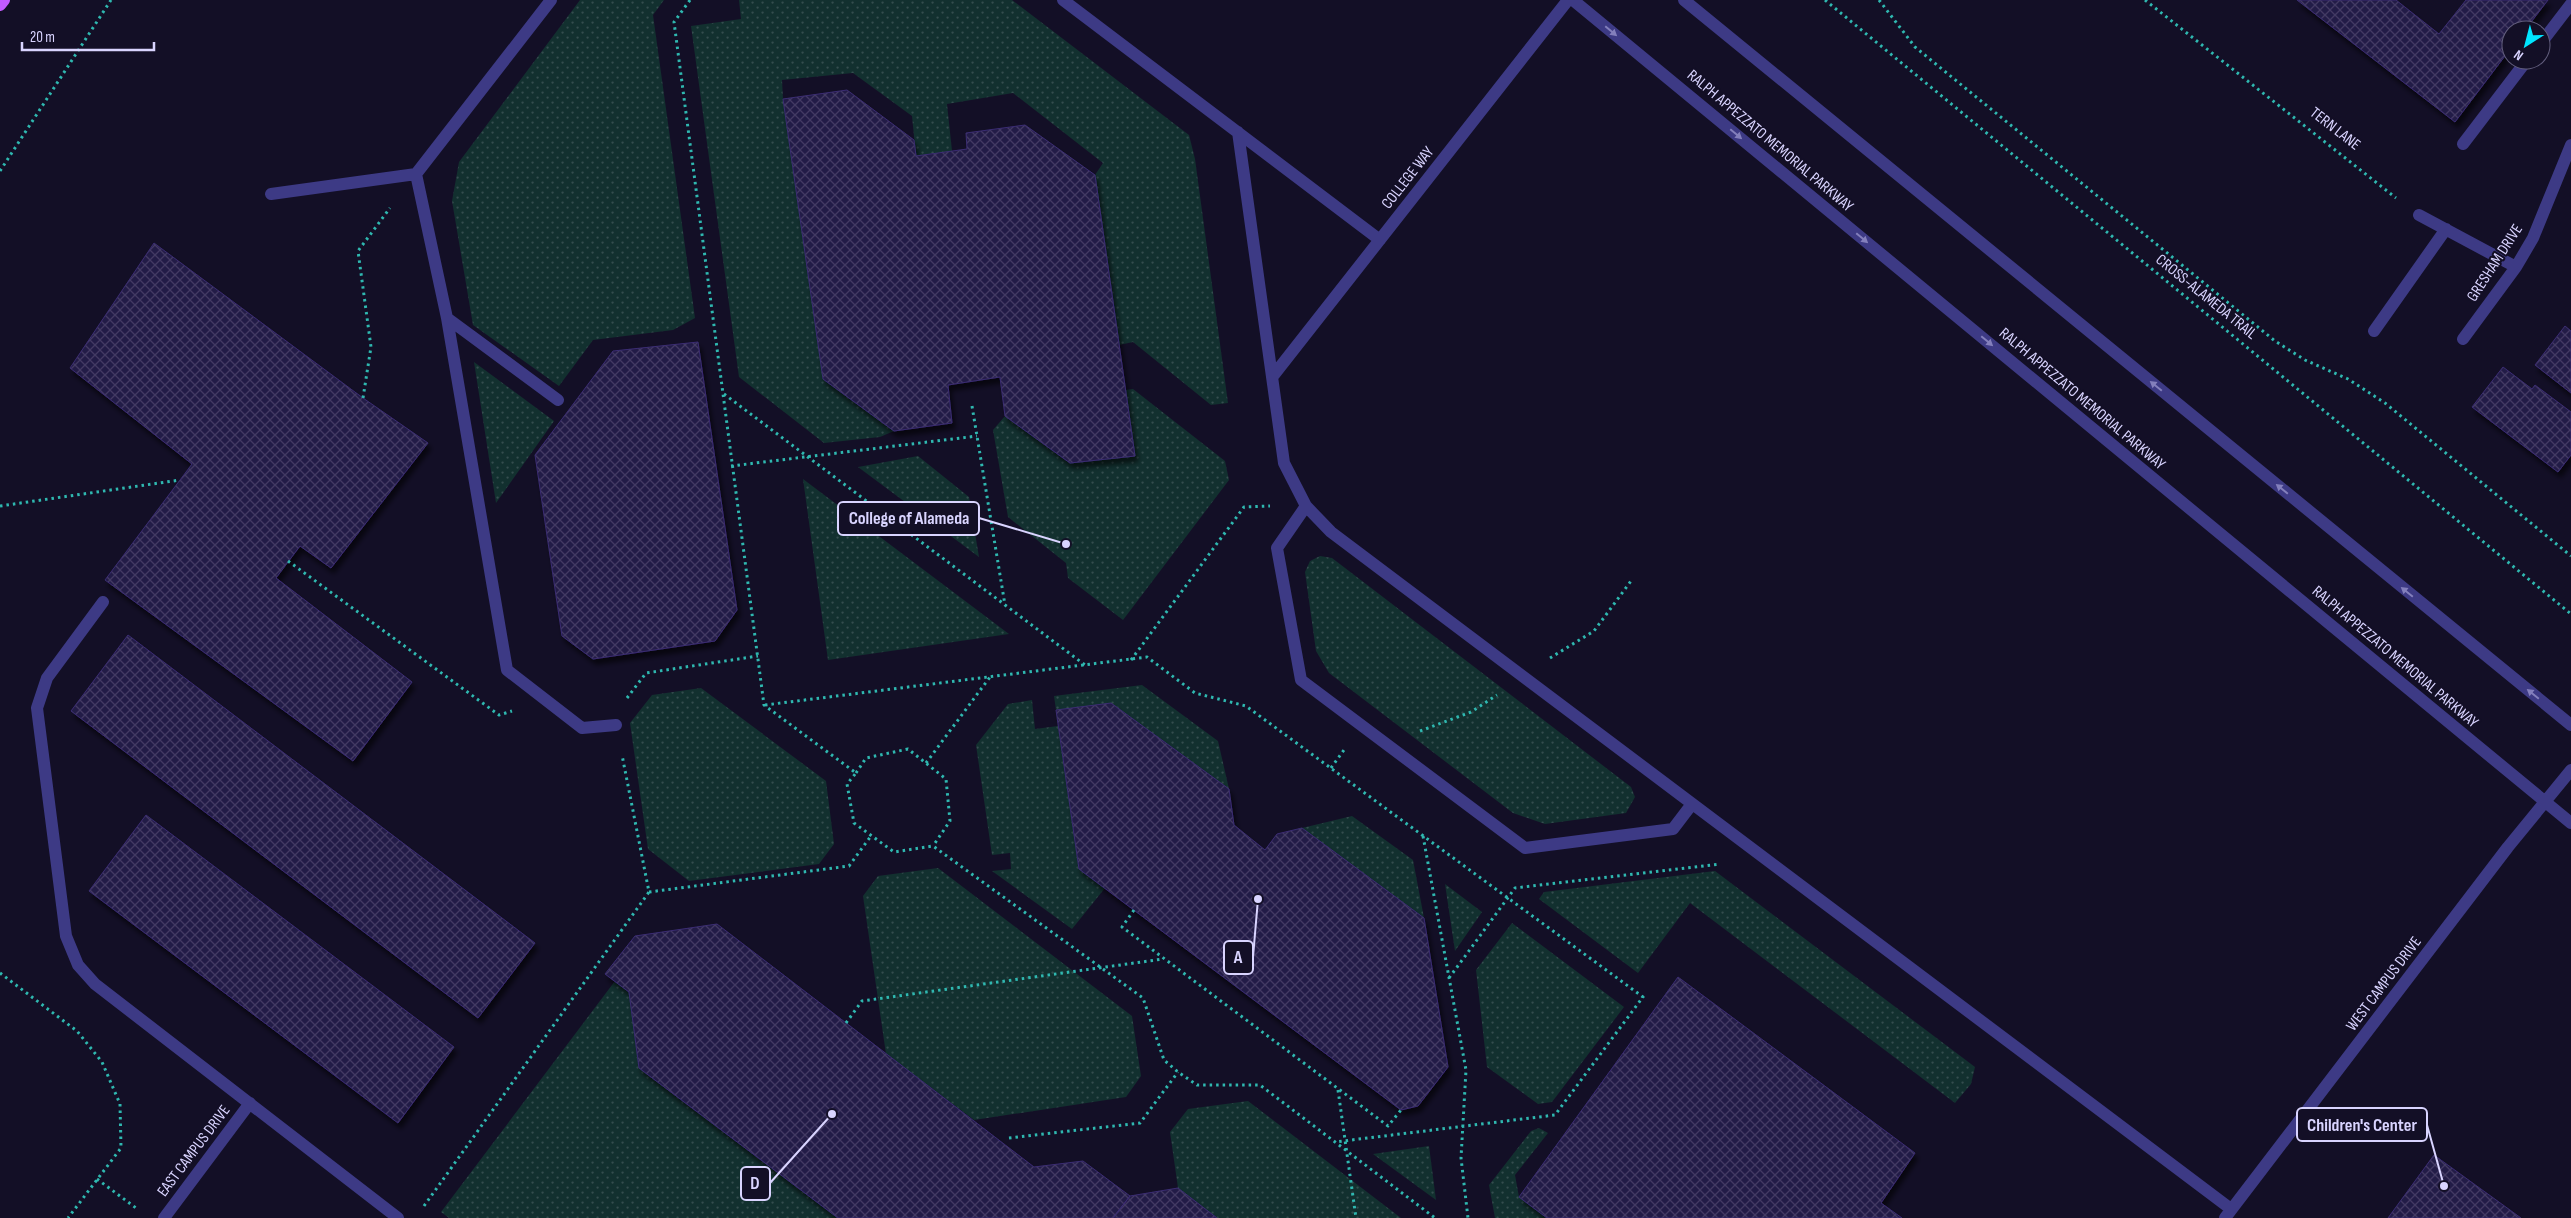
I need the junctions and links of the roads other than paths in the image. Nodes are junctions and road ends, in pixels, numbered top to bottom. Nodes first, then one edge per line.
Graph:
1 (4, 0) edge
2 (551, 0) edge
3 (1063, 0) edge
4 (1568, 0) edge
5 (1573, 0) edge
6 (1684, 0) edge
7 (2571, 4) edge
8 (0, 5) edge
9 (2551, 29) edge
10 (2519, 70) edge
11 (1238, 132) junction
12 (2463, 144) dead end
13 (2571, 145) edge
14 (416, 174) junction
15 (271, 194) dead end
16 (2419, 215) road end
17 (2446, 229) junction
18 (1380, 240) junction
19 (2516, 267) junction
20 (447, 318) junction
21 (2374, 331) dead end
22 (2463, 339) dead end
23 (1273, 376) junction
24 (558, 400) dead end
25 (1306, 506) junction
26 (103, 602) dead end
27 (616, 725) road end
28 (2571, 725) edge
29 (2571, 770) edge
30 (2546, 802) junction
31 (1692, 804) junction
32 (2571, 823) edge
33 (250, 1103) junction
34 (2228, 1213) edge
35 (164, 1218) edge
36 (398, 1218) edge

1 - 8 main road
2 - 14 street
3 - 11 street
4 - 18 street, COLLEGE WAY
5 -> 30 street, RALPH APPEZZATO MEMORIAL PARKWAY
28 -> 6 street
7 - 9 street
10 - 12 street
11 - 18 street
11 - 23 street
13 - 19 street, GRESHAM DRIVE
14 - 15 street
14 - 20 street
16 - 17 street
17 - 19 street
17 - 21 street
18 - 23 street, COLLEGE WAY
19 - 22 street, GRESHAM DRIVE
20 - 24 street
20 - 27 street
23 - 25 street
25 - 31 street
25 - 31 street
26 - 33 street
29 - 30 street, WEST CAMPUS DRIVE
30 - 32 street, RALPH APPEZZATO MEMORIAL PARKWAY
30 - 34 street, WEST CAMPUS DRIVE
31 - 34 street
33 - 35 street, EAST CAMPUS DRIVE
33 - 36 street

